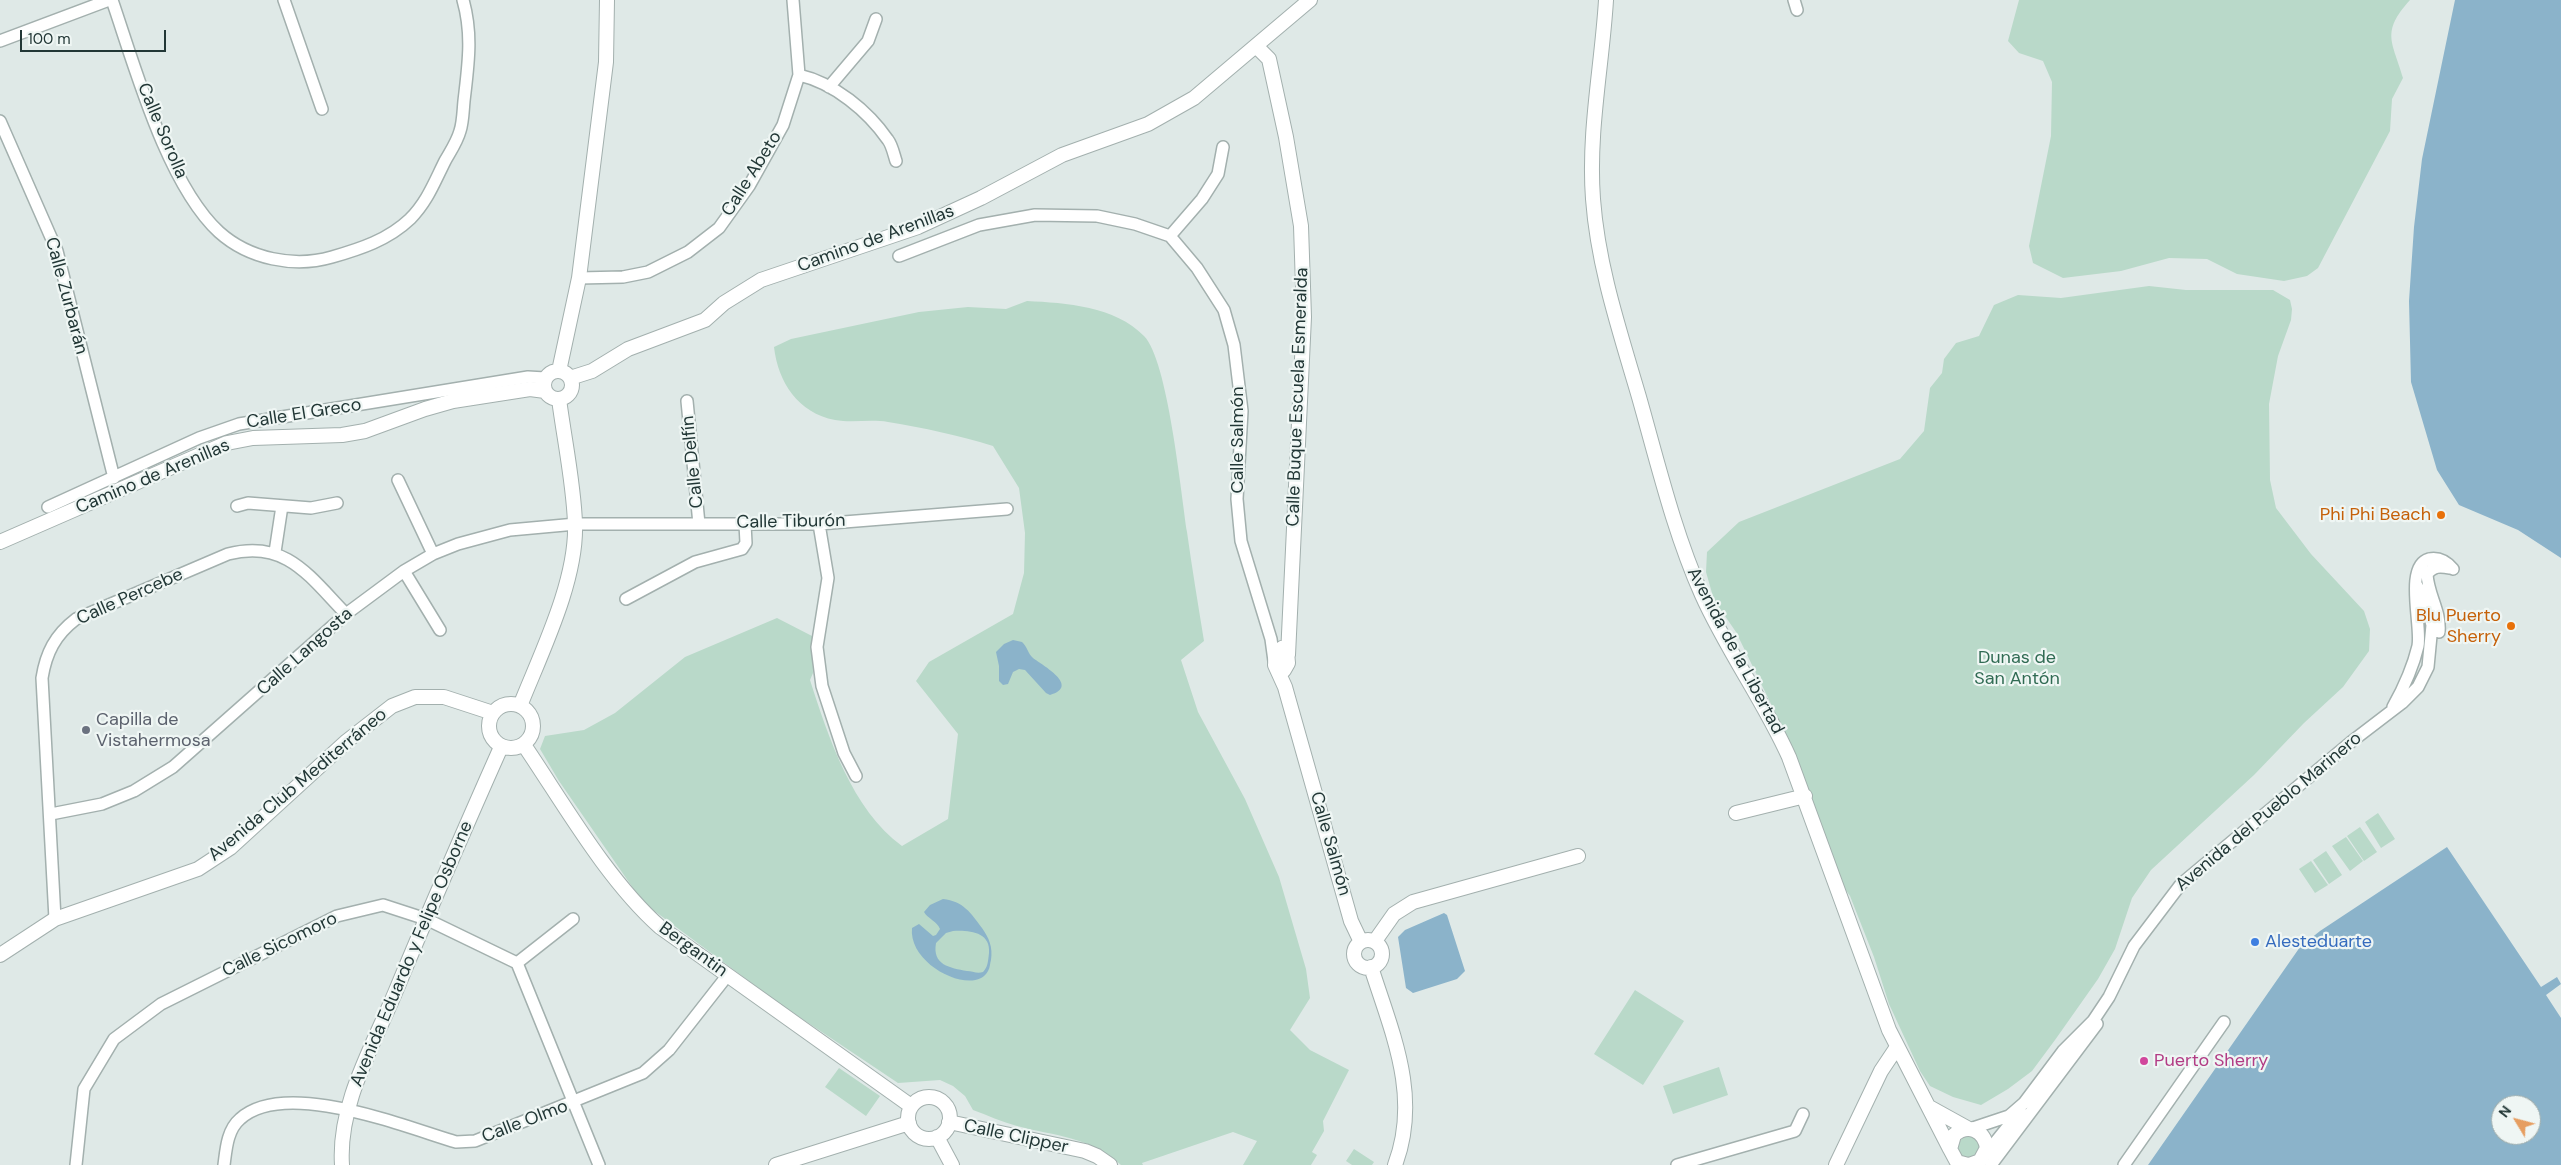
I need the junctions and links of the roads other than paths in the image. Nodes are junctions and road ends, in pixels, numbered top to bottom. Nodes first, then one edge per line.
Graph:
1 (111, 0) edge
2 (284, 0) edge
3 (463, 0) edge
4 (607, 0) edge
5 (794, 0) edge
6 (1310, 0) edge
7 (1606, 0) edge
8 (876, 19) dead end
9 (0, 41) edge
10 (1256, 47) junction
11 (800, 75) junction
12 (829, 87) junction
13 (322, 109) dead end
14 (0, 121) edge
15 (1223, 147) dead end
16 (896, 161) dead end
17 (1170, 236) junction
18 (899, 256) dead end
19 (579, 278) junction
20 (564, 374) junction
21 (545, 384) junction
22 (559, 399) junction
23 (687, 401) dead end
24 (114, 478) junction
25 (398, 480) dead end
26 (337, 503) dead end
27 (237, 506) dead end
28 (282, 506) junction
29 (48, 507) dead end
30 (1007, 509) dead end
31 (576, 524) junction
32 (699, 524) junction
33 (744, 524) junction
34 (819, 524) junction
35 (0, 542) edge
36 (274, 552) junction
37 (433, 554) junction
38 (404, 571) junction
39 (2416, 584) junction
40 (626, 599) dead end
41 (346, 614) junction
42 (440, 630) dead end
43 (1282, 657) junction
44 (2429, 662) junction
45 (1285, 687) joint
46 (520, 706) junction
47 (2390, 710) junction
48 (493, 713) junction
49 (524, 745) junction
50 (501, 746) junction
51 (856, 776) dead end
52 (1805, 796) junction
53 (1736, 813) dead end
54 (51, 814) junction
55 (1578, 856) dead end
56 (55, 918) junction
57 (572, 918) dead end
58 (426, 919) junction
59 (1368, 942) junction
60 (0, 955) edge
61 (517, 963) junction
62 (1371, 967) junction
63 (727, 976) junction
64 (2109, 997) junction
65 (2224, 1022) dead end
66 (1897, 1047) junction
67 (572, 1104) junction
68 (911, 1106) junction
69 (1929, 1107) junction
70 (347, 1109) junction
71 (1803, 1114) dead end
72 (949, 1122) junction
73 (909, 1123) junction
74 (1968, 1128) junction
75 (937, 1137) junction
76 (1952, 1157) edge
77 (1706, 1162) edge
78 (1978, 1163) edge
79 (76, 1165) edge
80 (224, 1165) edge
81 (342, 1165) edge
82 (599, 1165) edge
83 (776, 1165) edge
84 (952, 1165) edge
85 (1110, 1165) edge
86 (1395, 1165) edge
87 (1677, 1165) edge
88 (1836, 1165) edge
89 (2124, 1165) edge

1 - 3 street, Calle Sorolla
1 - 9 street
2 - 13 street
4 - 19 street
5 - 11 street, Calle Abeto
6 - 10 street, Camino de Arenillas
7 - 52 street, Avenida de la Libertad
8 - 12 street
10 - 20 street, Camino de Arenillas
10 - 43 street, Calle Buque Escuela Esmeralda
11 - 12 street
11 - 19 street, Calle Abeto
12 - 16 street
14 - 24 street, Calle Zurbarán
15 - 17 street
17 - 18 street
17 - 43 street, Calle Salmón
19 - 20 street
20 - 21 street
20 - 22 street
21 - 22 street
21 - 24 street, Calle El Greco
21 - 35 street, Camino de Arenillas
22 - 31 street
23 - 32 street, Calle Delfín
24 - 29 street, Calle El Greco
25 - 37 street
26 - 28 street
27 - 28 street
28 - 36 street
30 - 34 street, Calle Tiburón
31 - 32 street, Calle Tiburón
31 - 37 street, Calle Langosta
31 - 46 street
32 - 33 street, Calle Tiburón
33 - 34 street, Calle Tiburón
33 - 40 street
34 - 51 street
36 - 41 street, Calle Percebe
36 - 54 street, Calle Percebe
37 - 38 street, Calle Langosta
38 - 41 street, Calle Langosta
38 - 42 street
39 - 44 street, Avenida del Pueblo Marinero
39 - 44 street, Avenida del Pueblo Marinero
39 - 47 street, Avenida del Pueblo Marinero
41 - 54 street, Calle Langosta
43 - 45 street, Calle Buque Escuela Esmeralda
44 - 47 street, Avenida del Pueblo Marinero
45 - 59 street, Calle Salmón
46 - 48 street
46 - 49 street
47 - 64 street, Avenida del Pueblo Marinero
48 - 50 street
48 - 56 street, Avenida Club Mediterráneo
49 - 50 street
49 - 63 street, Bergantin
50 - 58 street, Avenida Eduardo y Felipe Osborne
52 - 53 street
52 - 66 street, Avenida de la Libertad
54 - 56 street, Calle Percebe
55 - 59 street
56 - 60 street, Avenida Club Mediterráneo
57 - 61 street
58 - 61 street, Calle Sicomoro
58 - 70 street, Avenida Eduardo y Felipe Osborne
58 - 79 street, Calle Sicomoro
59 - 62 street
59 - 62 street
61 - 67 street
62 - 86 street
63 - 67 street, Calle Olmo
63 - 68 street, Bergantin
64 - 74 street, Avenida del Pueblo Marinero
64 - 78 street, Avenida del Pueblo Marinero
65 - 89 street
66 - 69 street, Avenida de la Libertad
66 - 88 street
67 - 70 street, Calle Olmo
67 - 82 street
68 - 72 street
68 - 73 street
69 - 74 street
69 - 76 street, Avenida de la Libertad
70 - 80 street, Calle Olmo
70 - 81 street, Avenida Eduardo y Felipe Osborne
71 - 77 street
72 - 75 street
72 - 85 street, Calle Clipper
73 - 75 street
73 - 83 street
74 - 76 street
74 - 78 street
75 - 84 street
76 - 78 street
77 - 87 street

